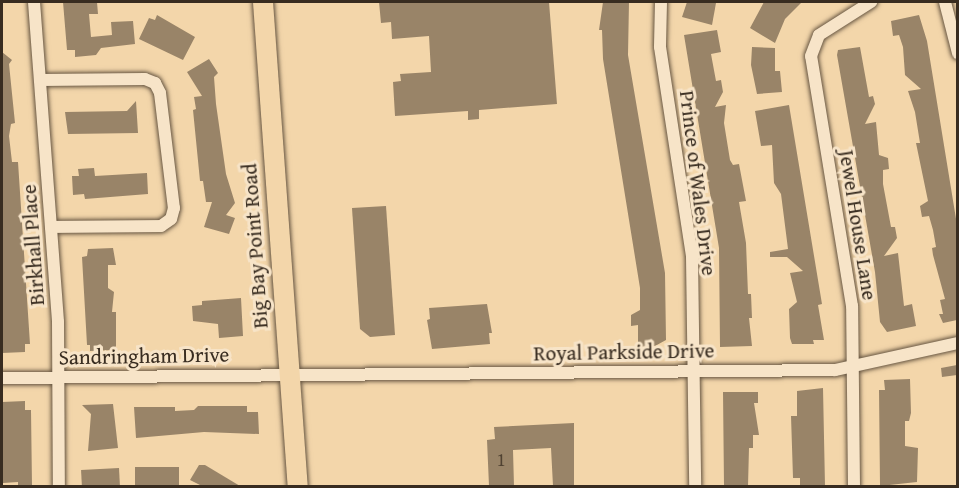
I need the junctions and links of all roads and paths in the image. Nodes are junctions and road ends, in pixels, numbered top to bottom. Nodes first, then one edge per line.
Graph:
1 (34, 2) edge
2 (262, 2) edge
3 (661, 2) edge
4 (872, 2) edge
5 (945, 2) edge
6 (957, 53) edge
7 (40, 80) junction
8 (51, 227) junction
9 (957, 344) edge
10 (854, 367) junction
11 (693, 370) junction
12 (287, 375) junction
13 (2, 378) edge
14 (59, 378) junction
15 (59, 486) edge
16 (298, 486) edge
17 (695, 486) edge
18 (854, 486) edge

1 - 7 street, Birkhall Place
2 - 12 main road, Big Bay Point Road
3 - 11 street, Prince of Wales Drive
4 - 10 street, Jewel House Lane
5 - 6 street
7 - 8 street, Birkhall Place
7 - 8 street
8 - 14 street, Birkhall Place
9 - 10 street, Royal Parkside Drive
10 - 11 street, Royal Parkside Drive
10 - 18 street, Jewel House Lane
11 - 12 street, Royal Parkside Drive
11 - 17 street, Prince of Wales Drive
12 - 14 street, Sandringham Drive
12 - 16 main road, Big Bay Point Road
13 - 14 street, Sandringham Drive
14 - 15 street, Birkhall Place

